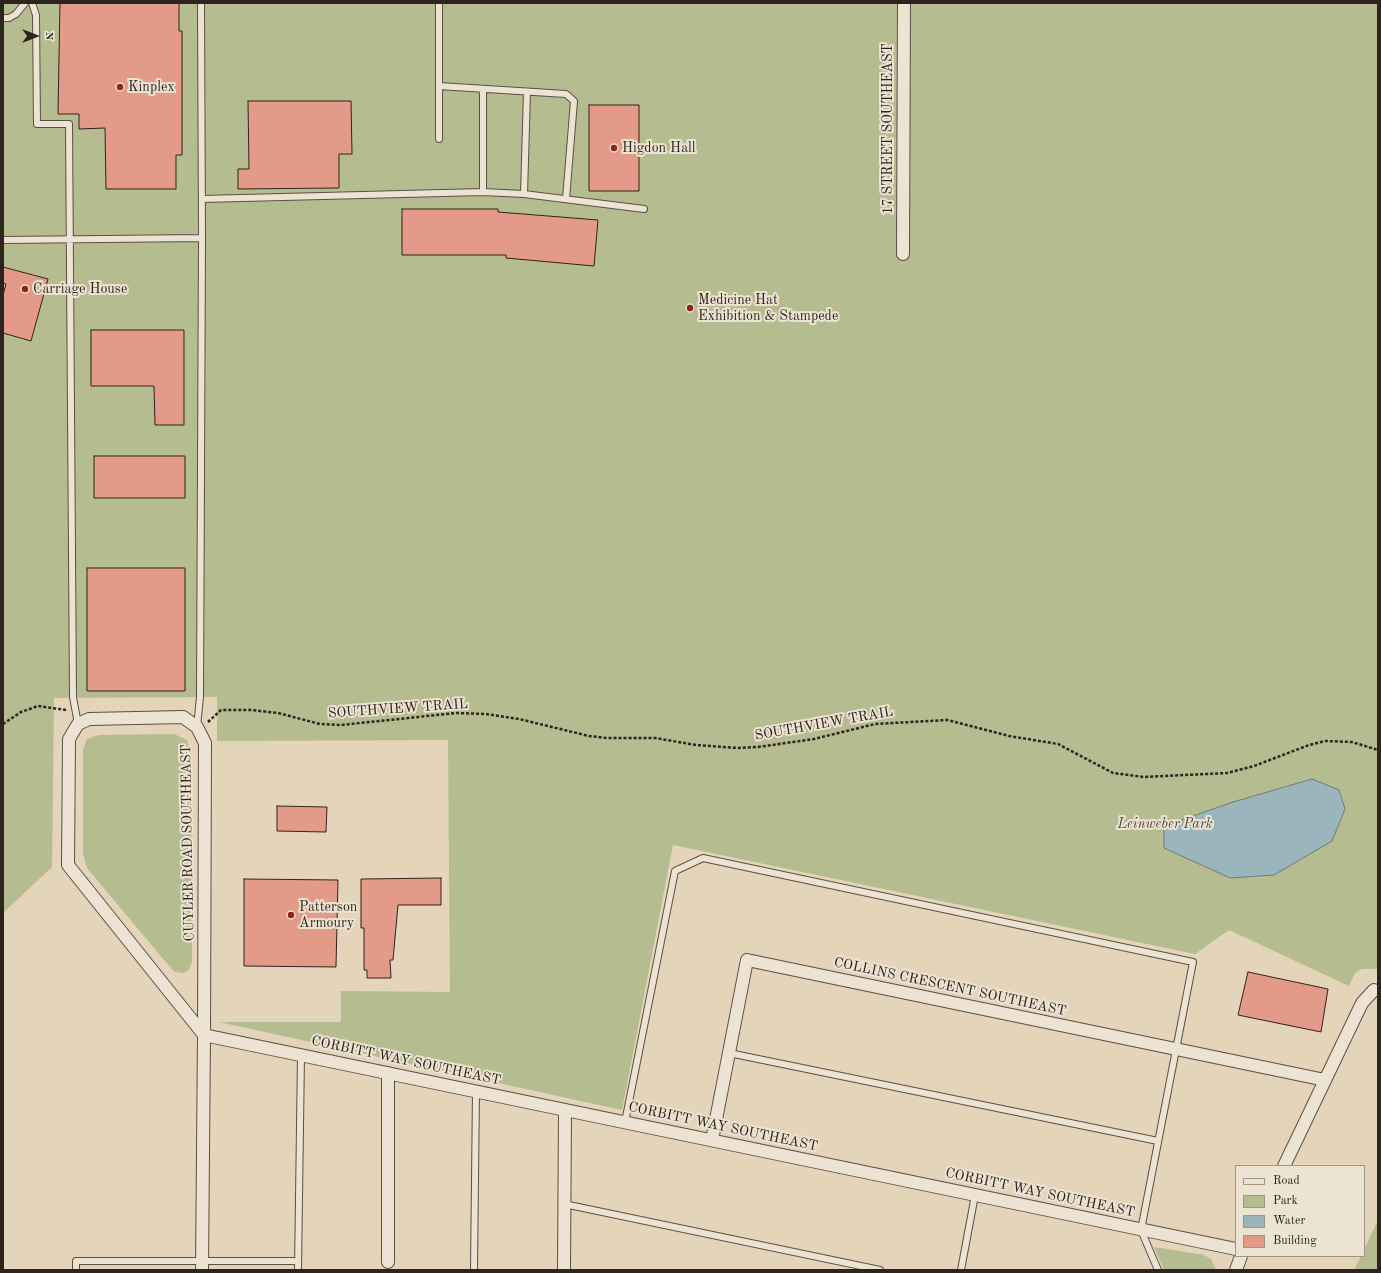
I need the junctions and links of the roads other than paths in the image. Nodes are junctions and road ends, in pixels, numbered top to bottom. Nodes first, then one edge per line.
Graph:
1 (25, 3) edge
2 (32, 3) edge
3 (201, 3) edge
4 (439, 3) edge
5 (904, 3) edge
6 (3, 18) edge
7 (439, 86) junction
8 (483, 89) junction
9 (527, 92) junction
10 (439, 139) dead end
11 (483, 192) junction
12 (524, 194) junction
13 (202, 199) junction
14 (566, 199) junction
15 (644, 209) dead end
16 (202, 238) junction
17 (68, 239) junction
18 (3, 240) edge
19 (903, 254) dead end
20 (78, 724) junction
21 (197, 727) junction
22 (1374, 990) dead end
23 (204, 1035) junction
24 (1176, 1049) junction
25 (729, 1053) junction
26 (301, 1055) junction
27 (388, 1073) junction
28 (1325, 1080) junction
29 (476, 1091) junction
30 (565, 1110) junction
31 (625, 1122) junction
32 (712, 1140) junction
33 (1158, 1141) junction
34 (1284, 1165) edge
35 (975, 1195) junction
36 (564, 1204) junction
37 (1141, 1230) junction
38 (1235, 1249) edge
39 (1242, 1257) edge
40 (298, 1261) junction
41 (388, 1262) dead end
42 (202, 1265) edge
43 (76, 1270) edge
44 (298, 1270) edge
45 (474, 1270) edge
46 (564, 1270) edge
47 (880, 1270) edge
48 (961, 1270) edge
49 (1158, 1270) edge
50 (1236, 1270) edge

1 - 6 lane
2 - 17 lane
3 - 13 lane
4 - 7 lane
5 - 19 street, 17 STREET SOUTHEAST
7 - 8 lane
7 - 10 lane
8 - 9 lane
8 - 11 lane
9 - 12 lane
9 - 14 lane
11 - 12 lane
11 - 13 lane
12 - 14 lane
13 - 16 lane
14 - 15 lane
16 - 17 lane
16 - 21 lane
17 - 18 lane
17 - 20 lane
20 - 21 street, CUYLER ROAD SOUTHEAST
20 - 23 street
21 - 23 street, CUYLER ROAD SOUTHEAST
22 - 28 street
23 - 26 street, CORBITT WAY SOUTHEAST
23 - 42 street, CUYLER ROAD SOUTHEAST
24 - 25 street, COLLINS CRESCENT SOUTHEAST
24 - 28 street, COLLINS CRESCENT SOUTHEAST
24 - 31 lane
24 - 33 lane
25 - 32 street, COLLINS CRESCENT SOUTHEAST
25 - 33 lane
26 - 27 street, CORBITT WAY SOUTHEAST
26 - 40 lane
27 - 29 street, CORBITT WAY SOUTHEAST
27 - 41 street
28 - 34 street
29 - 30 street, CORBITT WAY SOUTHEAST
29 - 45 lane
30 - 31 street, CORBITT WAY SOUTHEAST
30 - 36 street
31 - 32 street, CORBITT WAY SOUTHEAST
32 - 35 street, CORBITT WAY SOUTHEAST
33 - 37 lane
35 - 37 street, CORBITT WAY SOUTHEAST
35 - 48 lane
36 - 46 street
36 - 47 lane
37 - 38 street, CORBITT WAY SOUTHEAST
37 - 49 lane
39 - 50 street
40 - 42 lane
40 - 44 lane
42 - 43 lane

